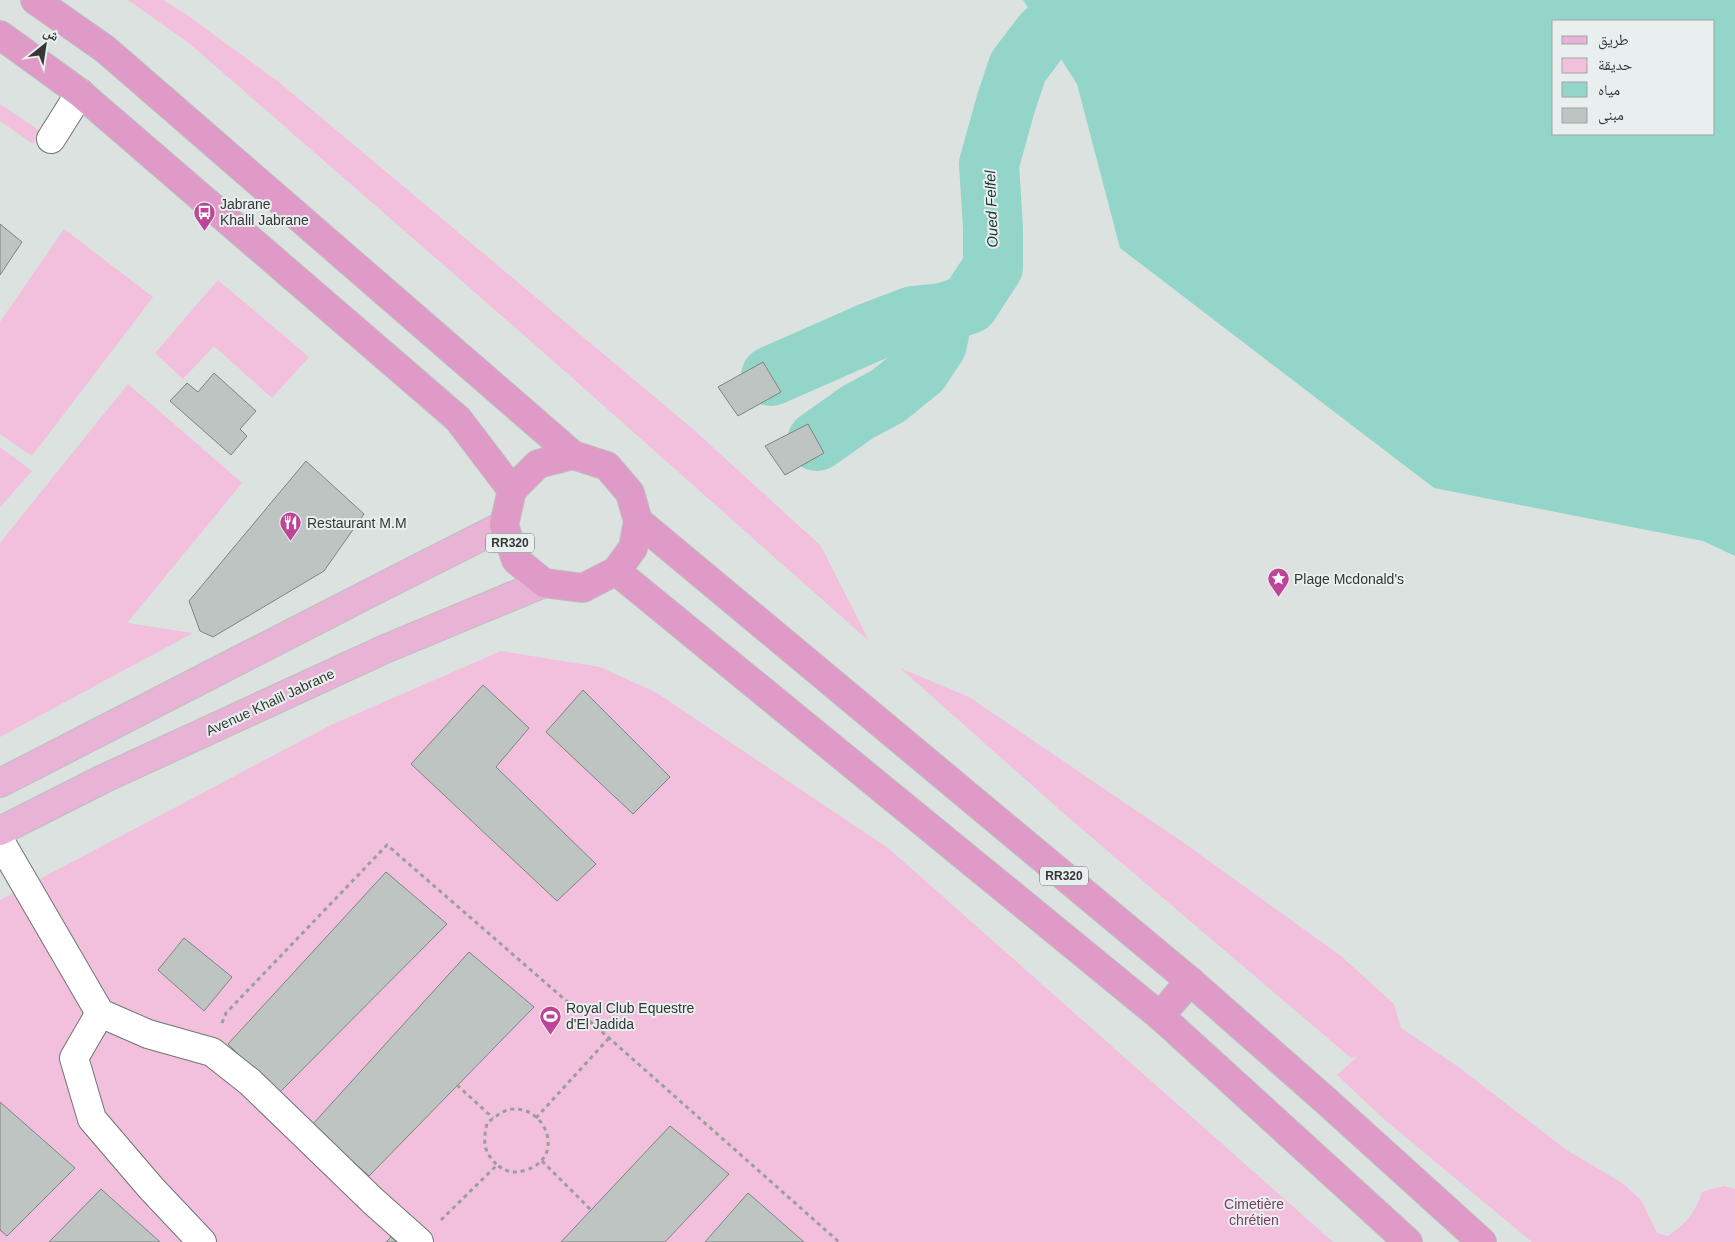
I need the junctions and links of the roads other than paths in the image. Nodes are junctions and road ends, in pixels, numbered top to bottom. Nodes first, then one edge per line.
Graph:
1 (35, 0) edge
2 (0, 34) edge
3 (80, 93) junction
4 (51, 139) dead end
5 (573, 455) junction
6 (512, 490) junction
7 (638, 520) junction
8 (504, 525) junction
9 (616, 571) junction
10 (544, 583) junction
11 (0, 783) edge
12 (0, 831) edge
13 (0, 841) edge
14 (1190, 981) junction
15 (100, 1013) junction
16 (1160, 1016) junction
17 (202, 1242) edge
18 (419, 1242) edge
19 (1408, 1242) edge
20 (1482, 1242) edge

1 - 5 highway
2 - 3 highway
3 - 4 street
3 - 6 highway
5 - 6 highway
5 - 7 highway
6 - 8 highway, RR320
7 - 9 highway
7 - 14 highway, RR320
8 - 10 highway, RR320
8 - 11 main road
9 - 10 highway
9 - 16 highway
10 - 12 main road, Avenue Khalil Jabrane
13 - 15 street
14 - 16 highway
14 - 20 highway, RR320
15 - 17 street
15 - 18 street
16 - 19 highway

